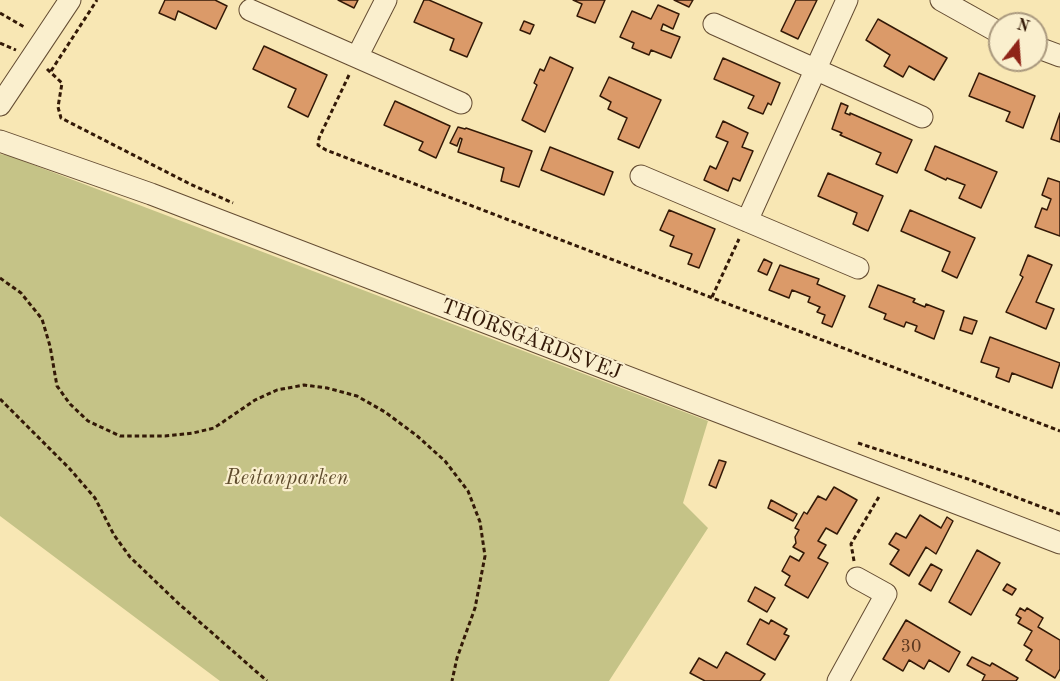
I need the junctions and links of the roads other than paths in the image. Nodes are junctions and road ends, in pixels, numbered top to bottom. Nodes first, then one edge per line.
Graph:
1 (70, 0) edge
2 (386, 0) edge
3 (847, 0) edge
4 (941, 0) edge
5 (250, 10) dead end
6 (714, 24) dead end
7 (988, 26) edge
8 (357, 57) junction
9 (816, 70) junction
10 (461, 103) dead end
11 (0, 105) edge
12 (921, 117) dead end
13 (0, 141) edge
14 (641, 176) dead end
15 (747, 221) junction
16 (858, 268) dead end
17 (1060, 543) edge
18 (857, 578) road end
19 (838, 681) edge

1 - 11 street
2 - 8 street
3 - 9 street
4 - 7 street
5 - 8 street
6 - 9 street
8 - 10 street
9 - 12 street
9 - 15 street
13 - 17 street, THORSGÅRDSVEJ
14 - 15 street
15 - 16 street
18 - 19 street

